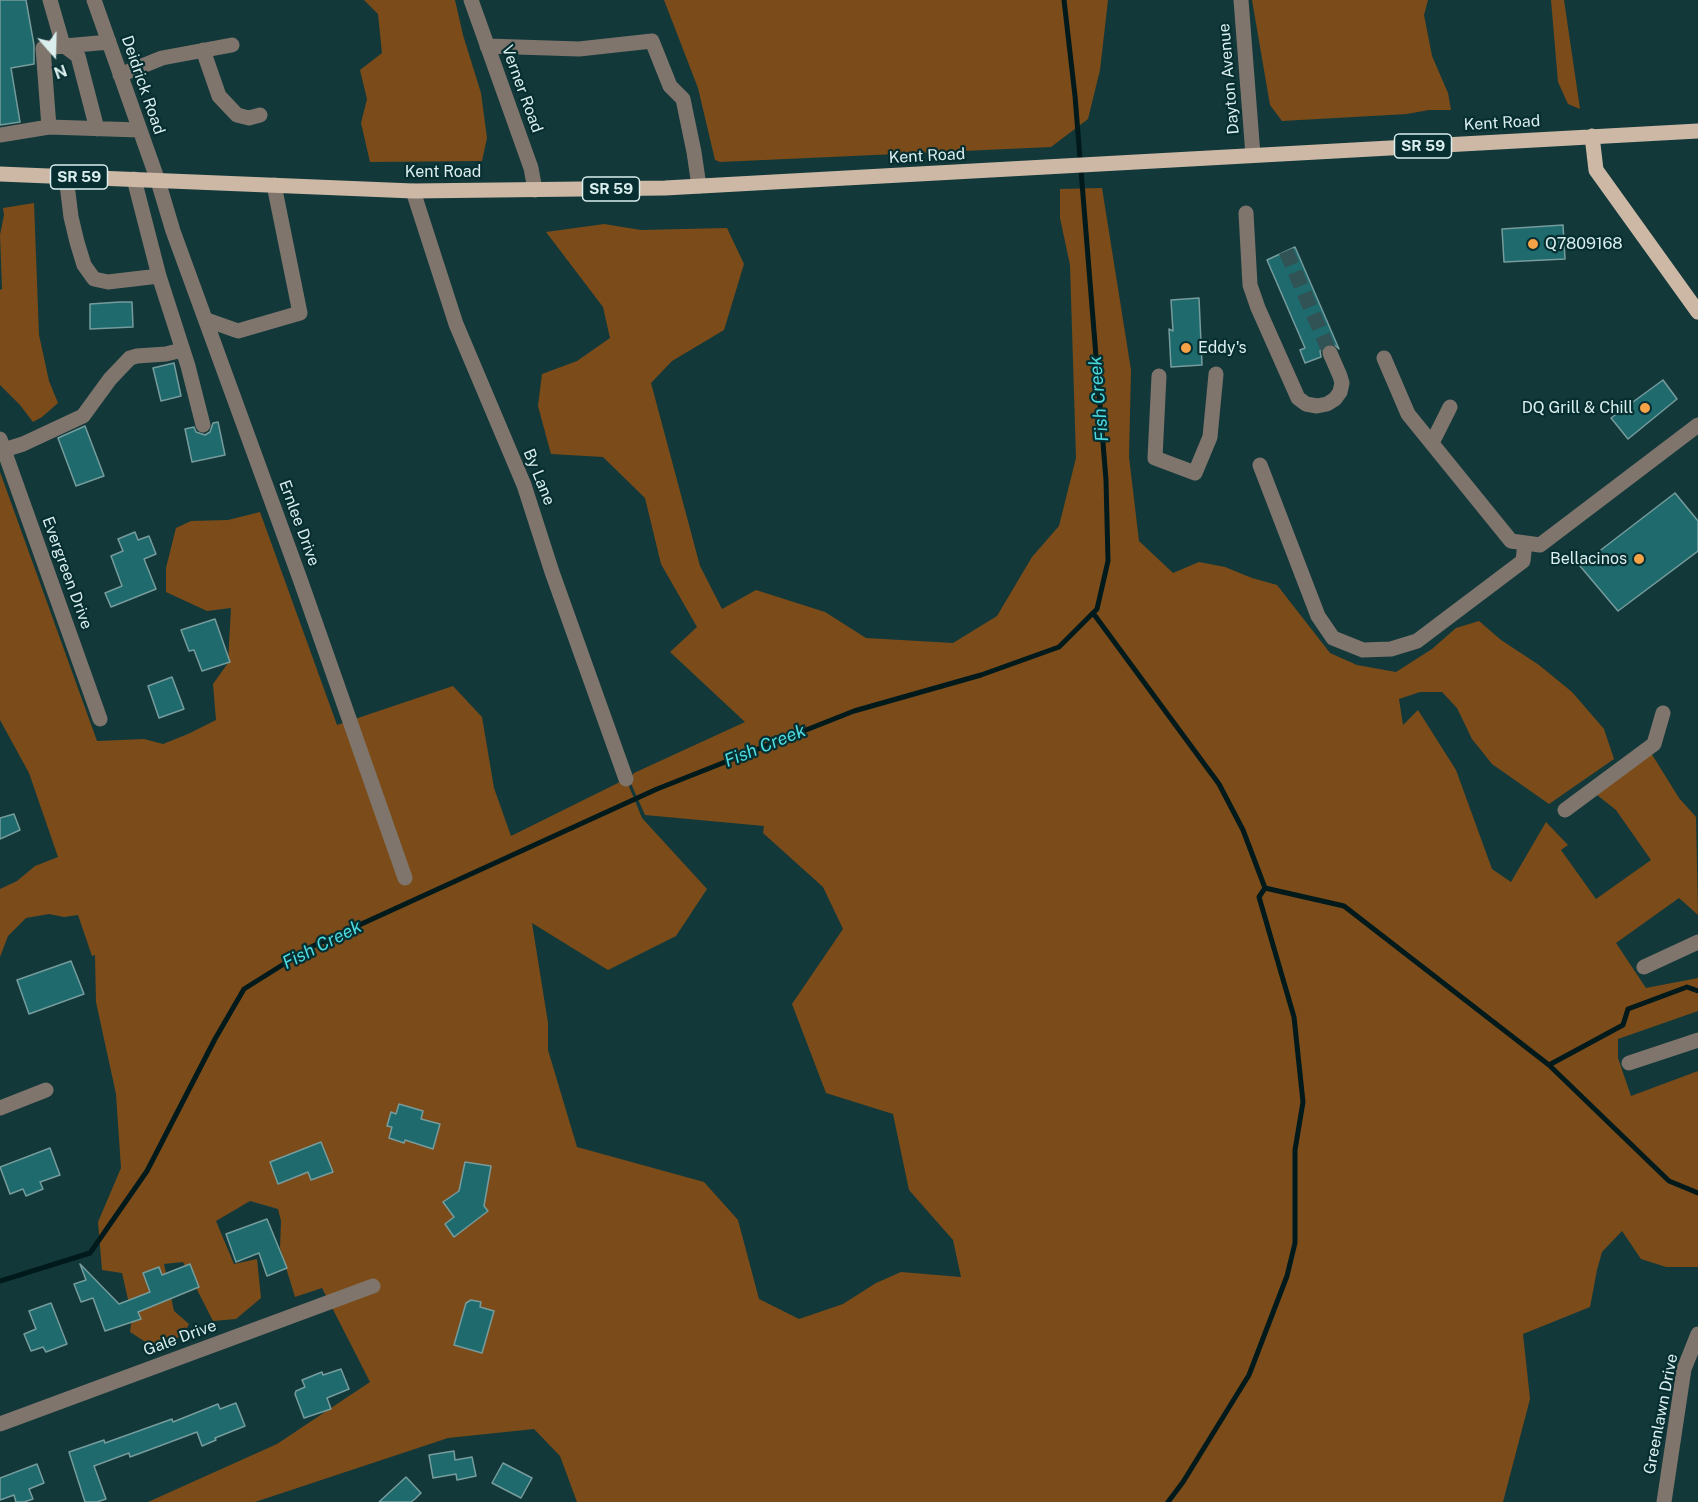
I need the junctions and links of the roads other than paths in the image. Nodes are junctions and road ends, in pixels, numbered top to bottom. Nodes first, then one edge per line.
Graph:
1 (50, 0) edge
2 (94, 0) edge
3 (471, 0) edge
4 (1241, 0) edge
5 (109, 42) junction
6 (63, 45) junction
7 (232, 45) dead end
8 (487, 46) junction
9 (203, 50) junction
10 (120, 75) junction
11 (260, 114) dead end
12 (49, 127) junction
13 (97, 129) junction
14 (140, 130) junction
15 (1698, 131) edge
16 (0, 135) edge
17 (1592, 136) junction
18 (1253, 155) junction
19 (0, 174) edge
20 (66, 176) junction
21 (134, 179) junction
22 (158, 181) junction
23 (274, 185) junction
24 (699, 186) junction
25 (535, 190) junction
26 (413, 191) junction
27 (1246, 213) dead end
28 (159, 276) junction
29 (1698, 312) edge
30 (207, 320) junction
31 (182, 350) junction
32 (1330, 353) tunnel mouth
33 (1384, 358) dead end
34 (1216, 374) dead end
35 (1158, 376) dead end
36 (1450, 407) dead end
37 (203, 425) dead end
38 (1698, 425) edge
39 (1432, 443) junction
40 (2, 444) edge
41 (1260, 465) dead end
42 (1525, 543) junction
43 (1663, 713) dead end
44 (100, 719) dead end
45 (626, 779) dead end
46 (1565, 810) dead end
47 (405, 879) dead end
48 (1698, 942) edge
49 (1644, 967) dead end
50 (1698, 1040) edge
51 (1629, 1063) dead end
52 (46, 1090) dead end
53 (0, 1108) edge
54 (373, 1286) dead end
55 (1698, 1334) edge
56 (0, 1424) edge
57 (1664, 1502) edge

1 - 6 street
2 - 5 street, Deidrick Road
3 - 8 street, Verner Road
4 - 18 street, Dayton Avenue
5 - 6 street
5 - 10 street, Deidrick Road
6 - 12 street
6 - 13 street
7 - 9 street
8 - 24 street
8 - 25 street, Verner Road
9 - 10 street
9 - 11 street
10 - 14 street, Deidrick Road
12 - 13 street
12 - 16 street
13 - 14 street
14 - 22 street, Deidrick Road
15 - 17 main road, Kent Road / SR 59
17 - 18 main road, Kent Road / SR 59
17 - 29 main road
18 - 24 main road, Kent Road / SR 59
19 - 20 main road, SR 59
20 - 21 main road, SR 59
20 - 28 street
21 - 22 main road, SR 59
21 - 28 street
22 - 23 main road, Kent Road / SR 59
22 - 30 street, Ernlee Drive
23 - 26 main road, Kent Road / SR 59
23 - 30 street
24 - 25 main road, Kent Road / SR 59
25 - 26 main road, Kent Road / SR 59
26 - 45 street, By Lane
27 - 32 street
28 - 31 street
30 - 47 street, Ernlee Drive
31 - 37 street
31 - 40 street
33 - 39 street
34 - 35 street
36 - 39 street
38 - 42 street
39 - 42 street
40 - 44 street, Evergreen Drive
41 - 42 street
43 - 46 street
48 - 49 street
50 - 51 street
52 - 53 street
54 - 56 street, Gale Drive
55 - 57 street, Greenlawn Drive

